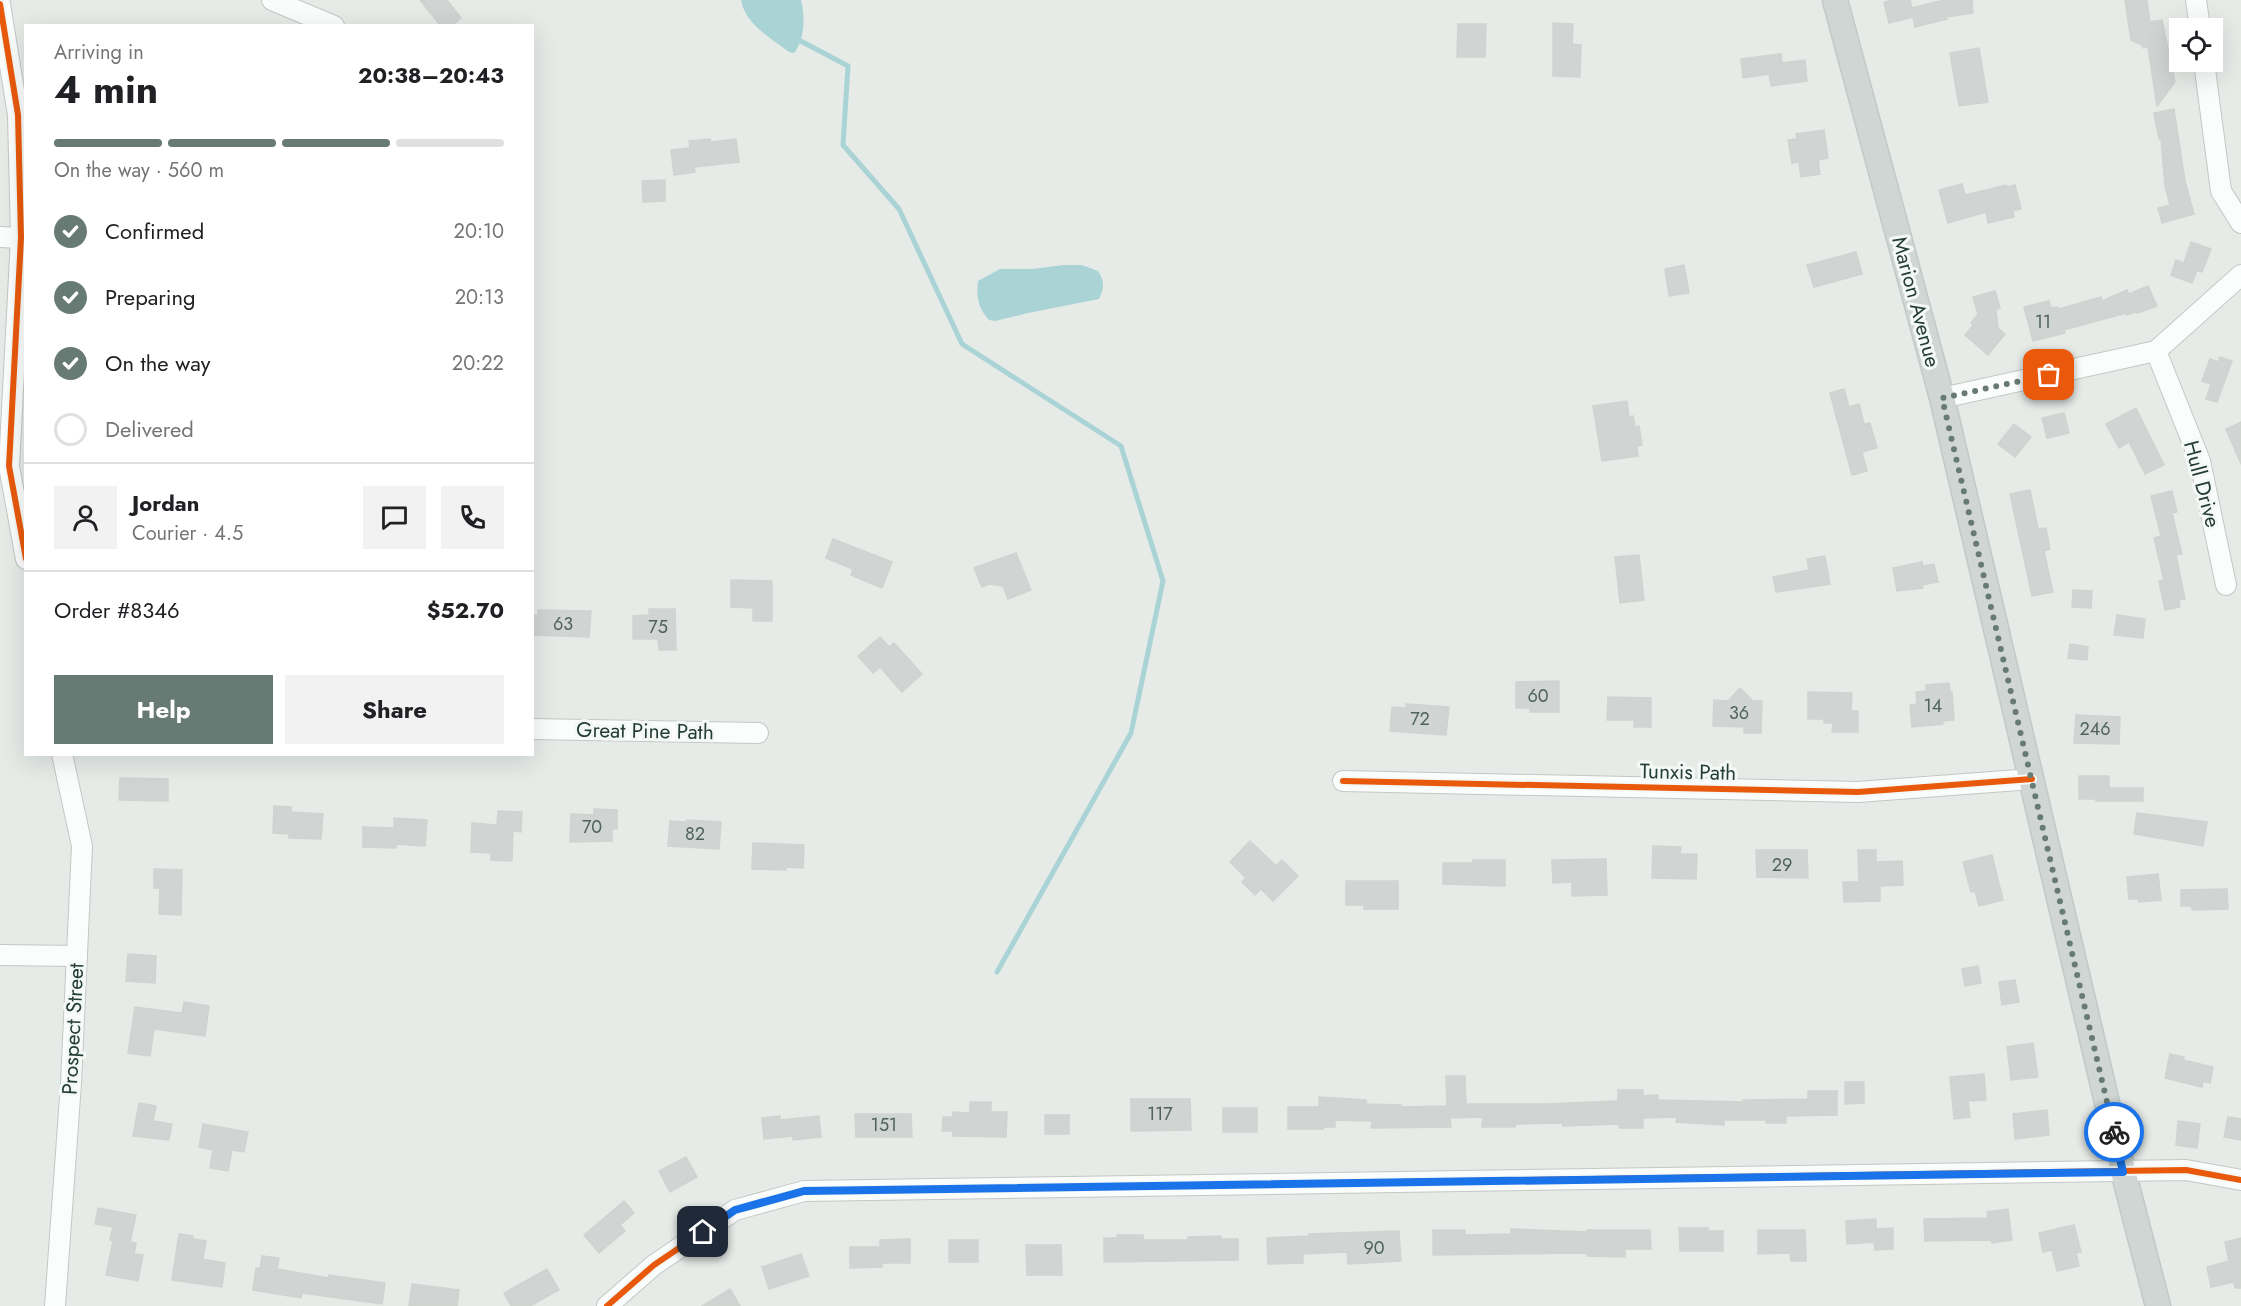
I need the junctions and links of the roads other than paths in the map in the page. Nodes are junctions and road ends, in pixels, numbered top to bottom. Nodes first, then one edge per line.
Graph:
1 (272, 0) edge
2 (1835, 0) edge
3 (2196, 0) edge
4 (0, 4) edge
5 (2199, 18) edge
6 (329, 24) edge
7 (2205, 72) edge
8 (2241, 223) edge
9 (0, 237) edge
10 (21, 238) junction
11 (2241, 275) edge
12 (2156, 351) junction
13 (1942, 398) junction
14 (24, 547) edge
15 (2226, 585) dead end
16 (534, 729) edge
17 (758, 733) dead end
18 (62, 756) edge
19 (2032, 779) junction
20 (1343, 781) dead end
21 (0, 955) edge
22 (77, 956) junction
23 (2123, 1172) junction
24 (2241, 1180) edge
25 (55, 1306) edge
26 (607, 1306) edge
27 (2158, 1306) edge

1 - 6 street
2 - 13 main road, Marion Avenue
3 - 5 street
4 - 10 street
7 - 8 street
9 - 10 street
10 - 14 street
11 - 12 street
12 - 13 street
12 - 15 street, Hull Drive
13 - 19 main road, Marion Avenue
16 - 17 street, Great Pine Path
18 - 22 street, Prospect Street
19 - 20 street, Tunxis Path
19 - 23 main road, Marion Avenue
21 - 22 street
22 - 25 street, Prospect Street
23 - 24 street
23 - 26 street
23 - 27 main road, Marion Avenue

